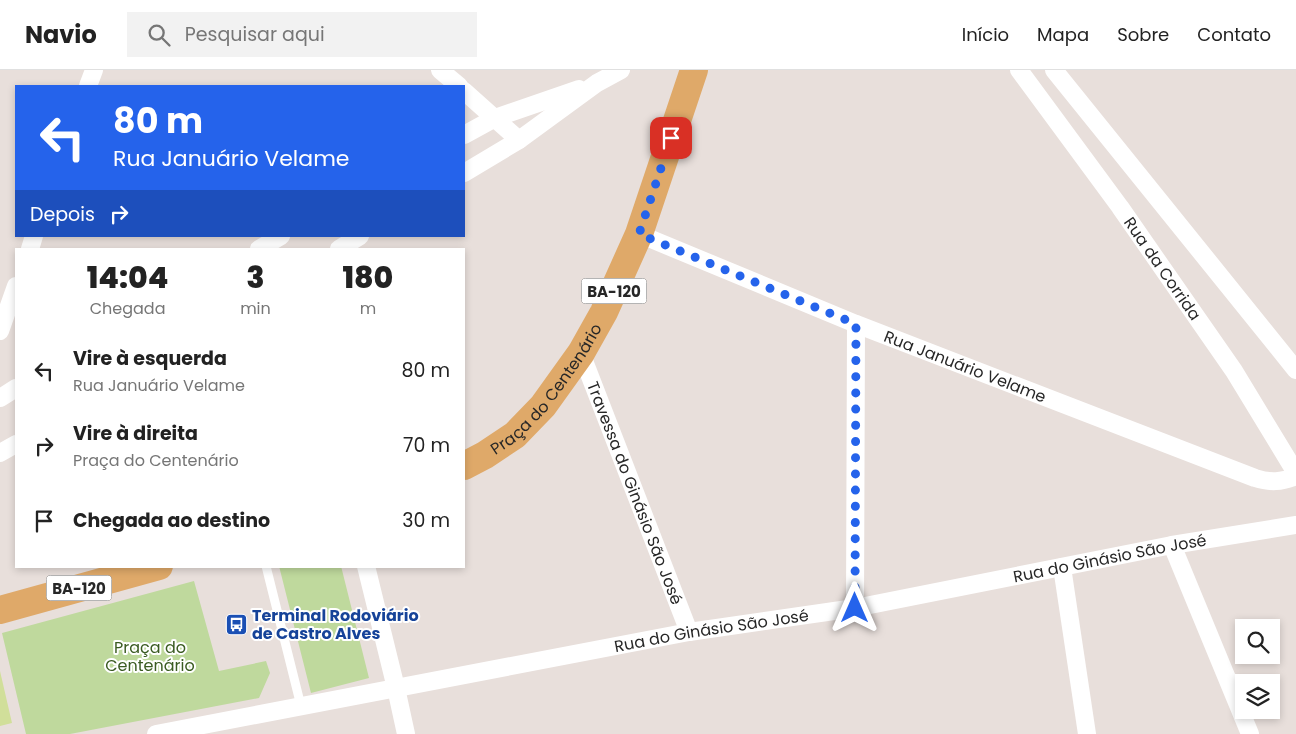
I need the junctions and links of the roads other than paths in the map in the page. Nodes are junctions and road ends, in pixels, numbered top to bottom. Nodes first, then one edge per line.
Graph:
1 (94, 70) edge
2 (440, 70) edge
3 (621, 70) edge
4 (694, 70) edge
5 (1019, 70) edge
6 (1054, 70) edge
7 (597, 83) junction
8 (88, 85) edge
9 (458, 85) edge
10 (465, 92) edge
11 (495, 118) junction
12 (465, 134) edge
13 (519, 140) junction
14 (465, 172) edge
15 (639, 234) junction
16 (279, 237) edge
17 (358, 237) edge
18 (260, 248) edge
19 (341, 248) edge
20 (15, 289) edge
21 (856, 324) junction
22 (0, 331) edge
23 (581, 353) junction
24 (1296, 370) edge
25 (15, 389) edge
26 (0, 398) edge
27 (15, 445) edge
28 (0, 454) edge
29 (465, 465) edge
30 (1296, 475) edge
31 (1296, 525) edge
32 (1172, 545) junction
33 (1062, 567) junction
34 (152, 568) edge
35 (267, 568) edge
36 (366, 568) edge
37 (855, 608) junction
38 (0, 610) edge
39 (689, 632) junction
40 (396, 688) junction
41 (302, 706) junction
42 (191, 731) edge
43 (156, 734) edge
44 (406, 734) edge
45 (1087, 734) edge
46 (1250, 734) edge

1 - 8 street
2 - 9 street
3 - 7 street
4 - 15 main road, Praça do Centenário / BA-120
5 - 30 street, Rua da Corrida
6 - 24 street
7 - 11 street
7 - 13 street
10 - 11 street
11 - 12 street
11 - 13 street
13 - 14 street
15 - 21 street, Rua Januário Velame
15 - 23 main road, Praça do Centenário / BA-120
16 - 18 street
17 - 19 street
20 - 22 street
21 - 30 street, Rua Januário Velame
21 - 37 street
23 - 29 main road, Praça do Centenário / BA-120
23 - 39 street, Travessa do Ginásio São José
25 - 26 street
27 - 28 street
31 - 32 street, Rua do Ginásio São José
32 - 33 street, Rua do Ginásio São José
32 - 46 street
33 - 37 street, Rua do Ginásio São José
33 - 45 street
34 - 38 main road, BA-120
35 - 41 lane
36 - 40 street
37 - 39 street, Rua do Ginásio São José
39 - 40 street, Rua do Ginásio São José
40 - 41 street, Rua do Ginásio São José
40 - 44 street
41 - 42 street, Rua do Ginásio São José
42 - 43 street, Rua do Ginásio São José

